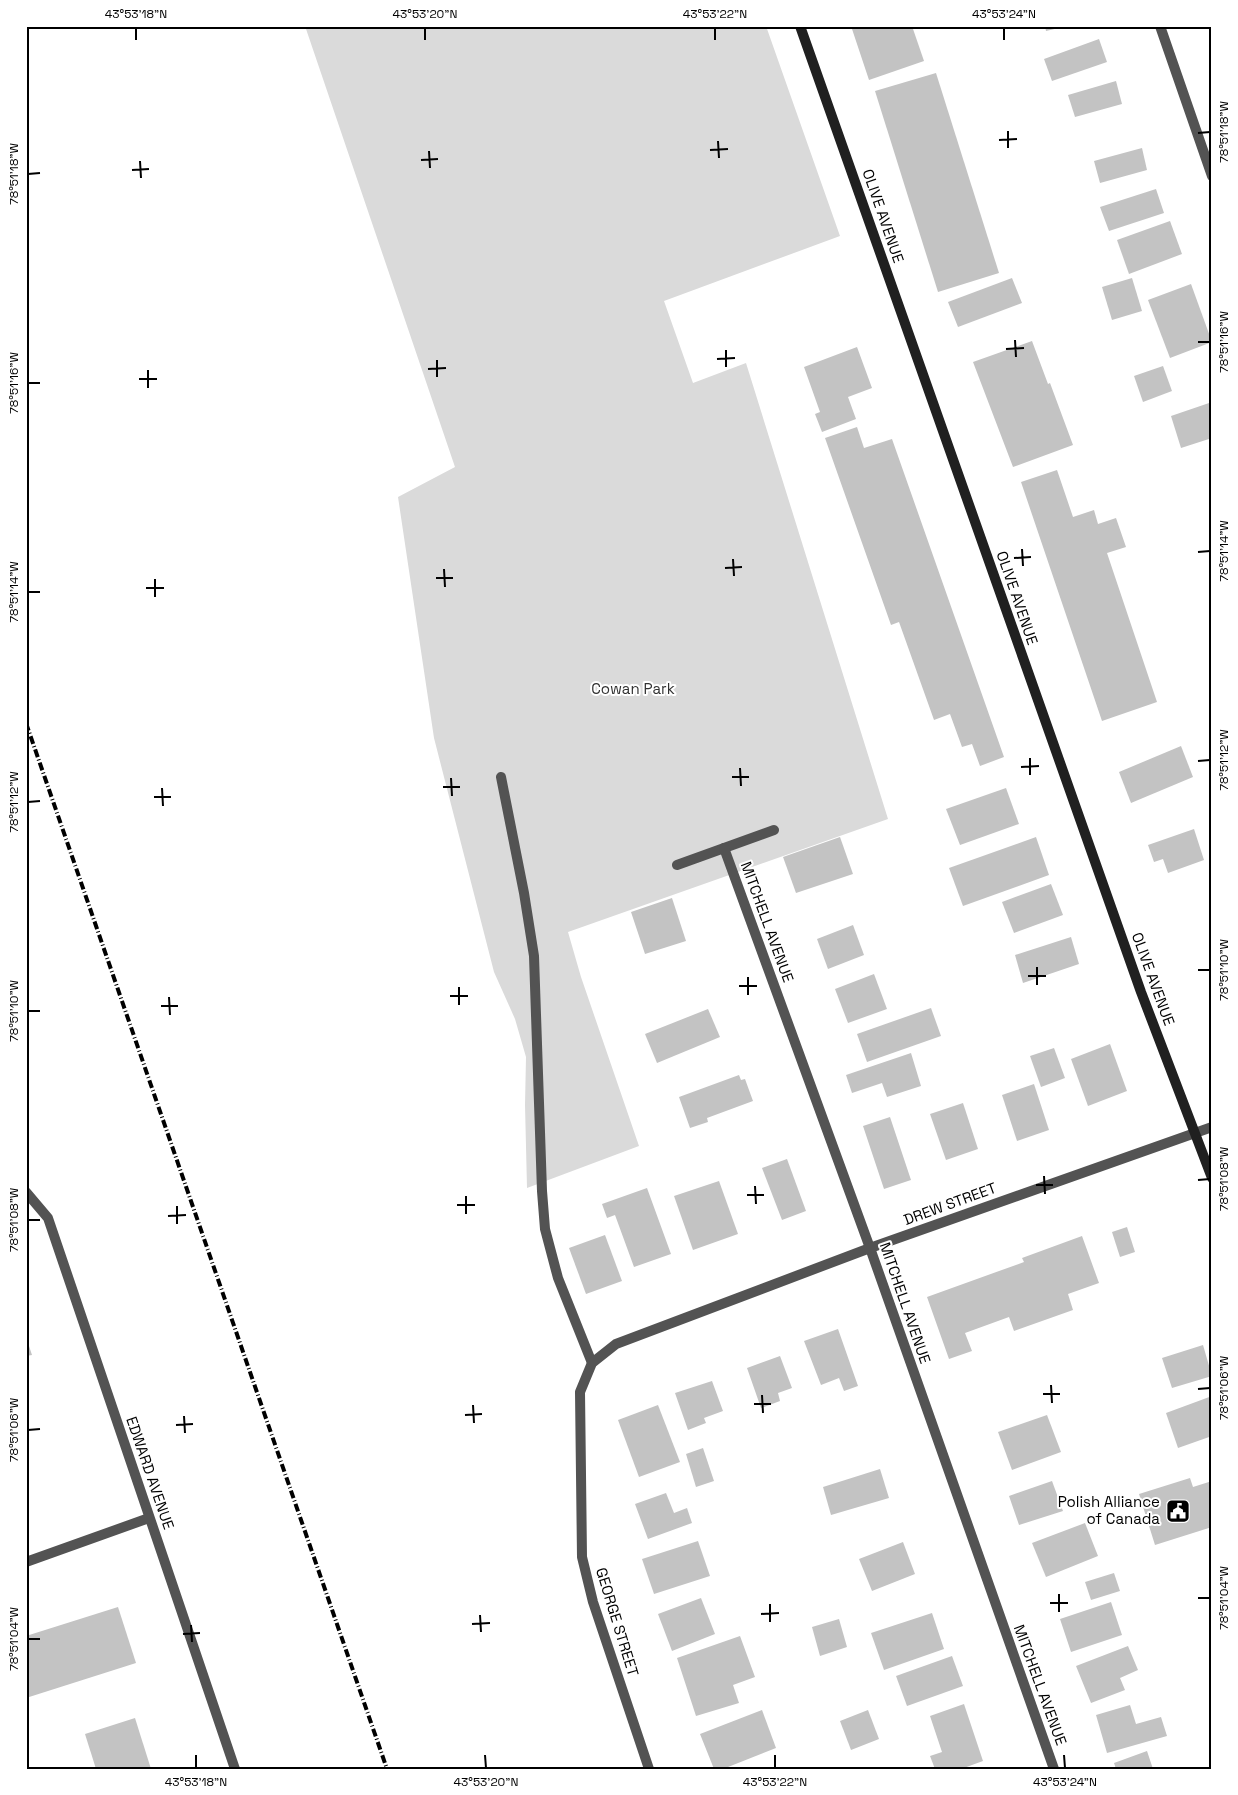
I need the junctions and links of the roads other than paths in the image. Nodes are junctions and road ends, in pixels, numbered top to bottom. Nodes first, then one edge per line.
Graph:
1 (800, 26) edge
2 (1160, 26) edge
3 (1212, 176) edge
4 (501, 777) dead end
5 (774, 830) dead end
6 (724, 848) junction
7 (677, 865) dead end
8 (1212, 1127) edge
9 (1195, 1133) junction
10 (1212, 1178) edge
11 (26, 1192) edge
12 (870, 1248) junction
13 (592, 1363) junction
14 (149, 1518) junction
15 (26, 1562) edge
16 (235, 1769) edge
17 (649, 1769) edge
18 (1054, 1769) edge

1 - 9 main road, OLIVE AVENUE
2 - 3 street
4 - 13 street
5 - 6 street
6 - 7 street
6 - 12 street, MITCHELL AVENUE
8 - 9 street, DREW STREET
9 - 10 main road, OLIVE AVENUE
9 - 12 street, DREW STREET
11 - 14 street, EDWARD AVENUE
12 - 13 street, DREW STREET
12 - 18 street, MITCHELL AVENUE
13 - 17 street, GEORGE STREET
14 - 15 street
14 - 16 street, EDWARD AVENUE

